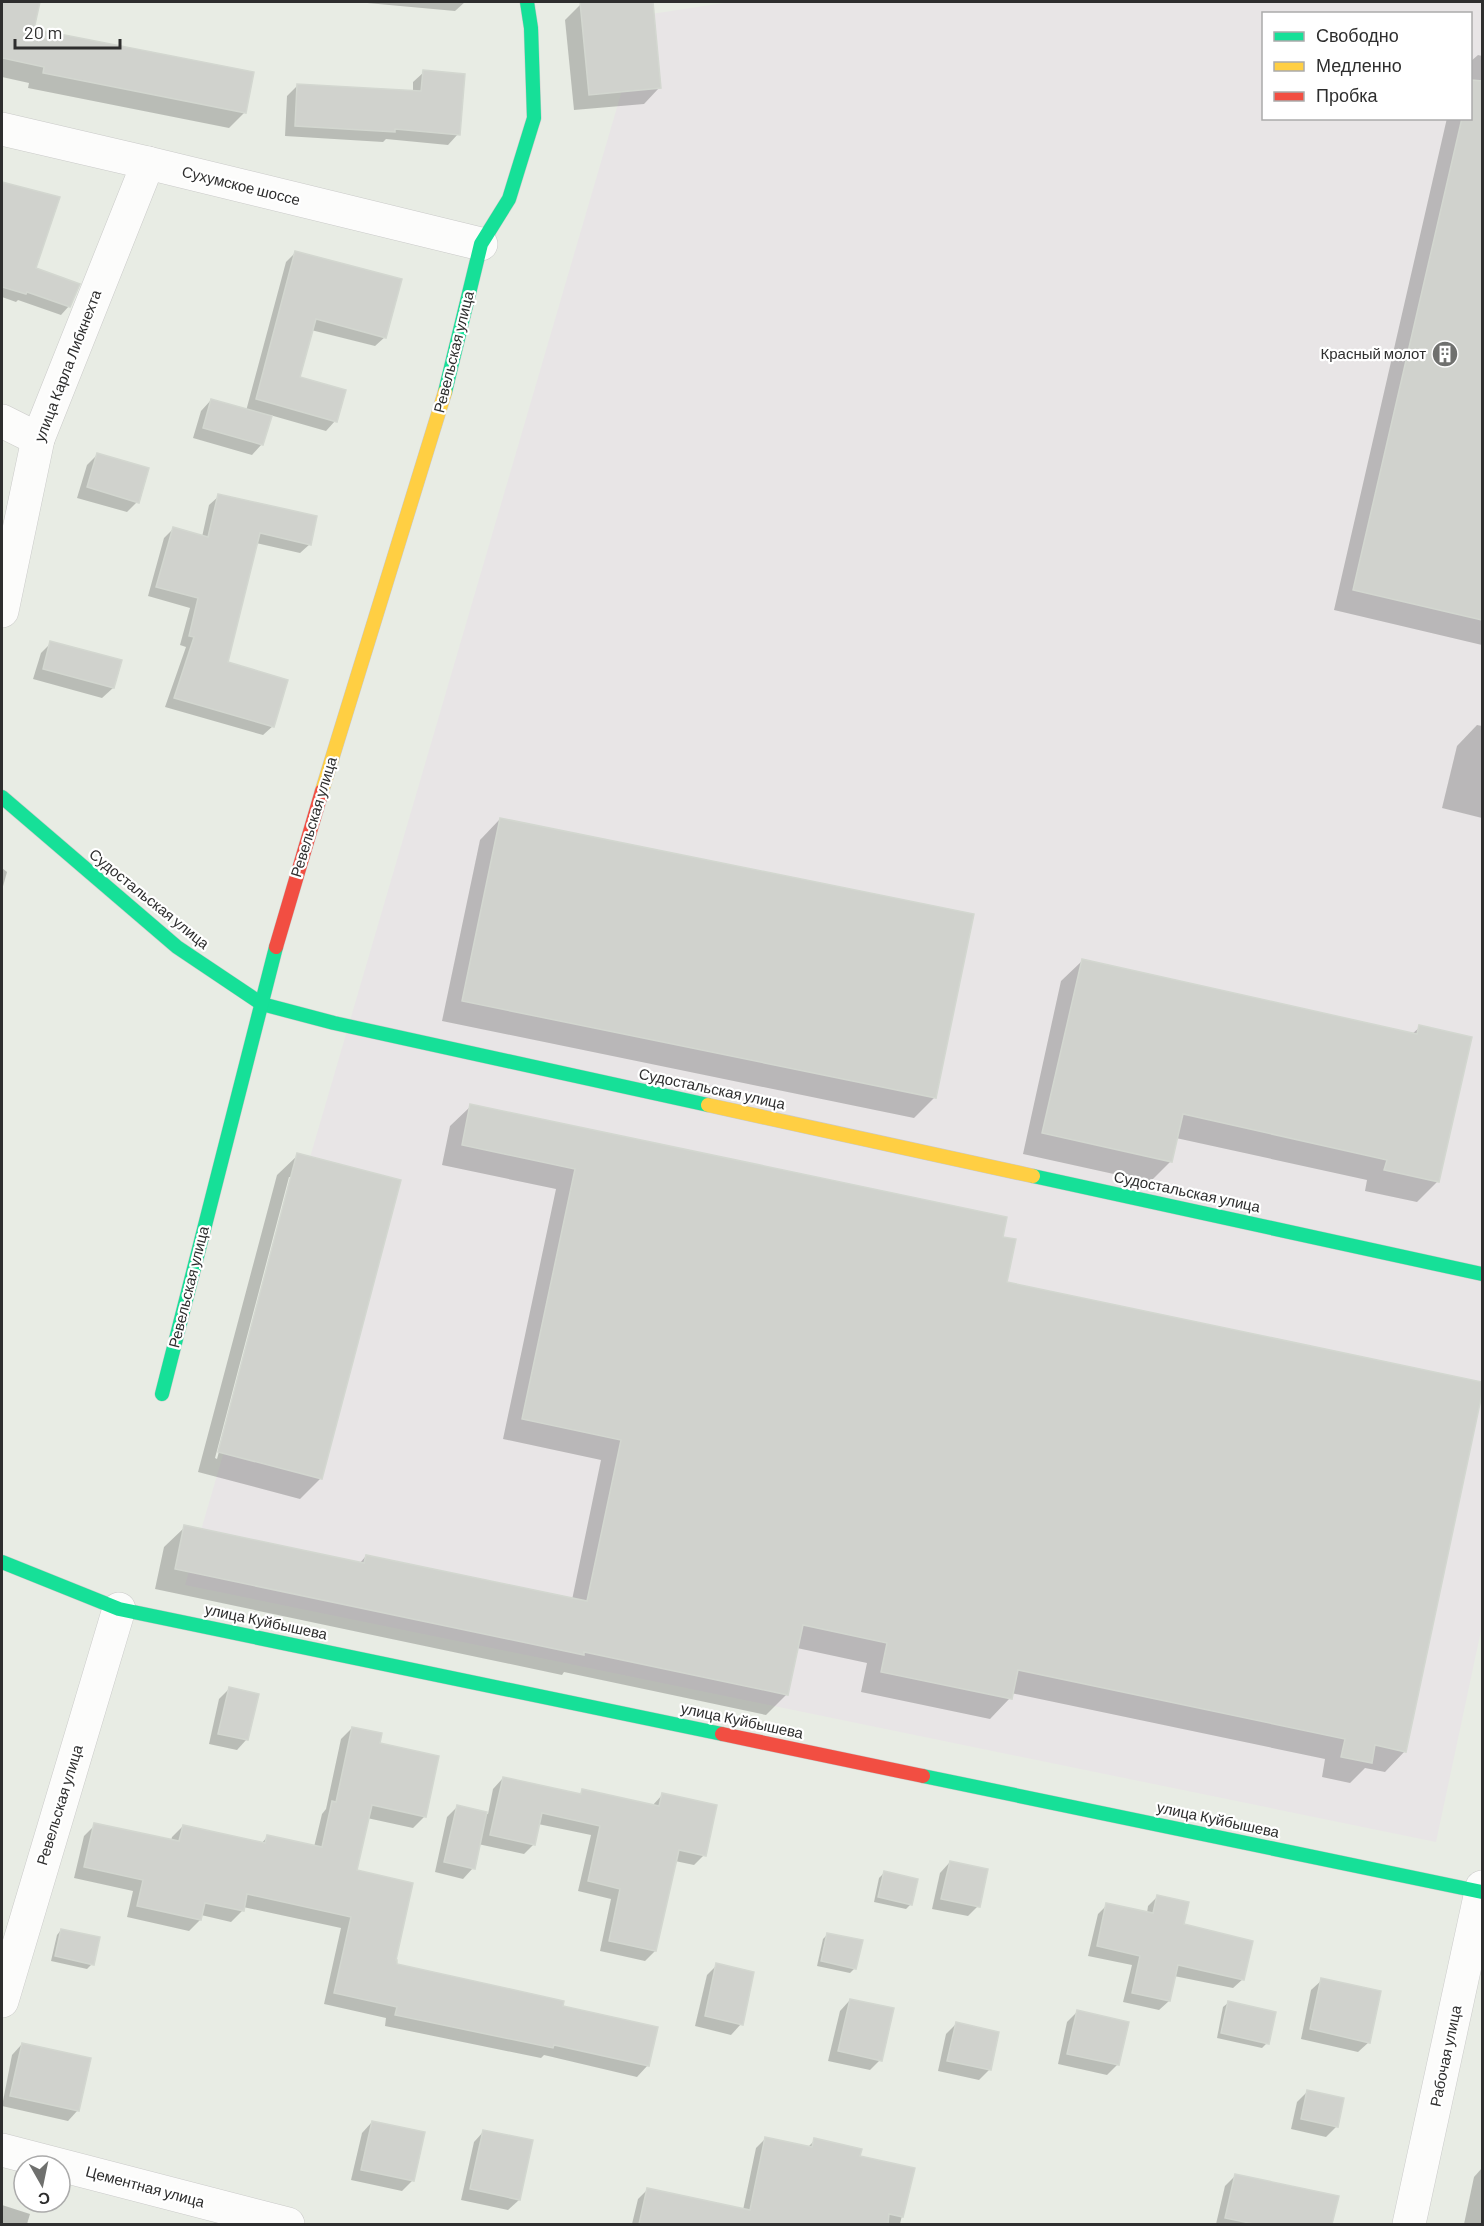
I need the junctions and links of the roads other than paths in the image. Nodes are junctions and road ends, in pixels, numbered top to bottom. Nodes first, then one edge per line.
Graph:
1 (527, 2) edge
2 (2, 129) edge
3 (148, 163) junction
4 (481, 244) junction
5 (2, 421) edge
6 (38, 439) junction
7 (2, 610) edge
8 (2, 796) edge
9 (261, 1004) junction
10 (1482, 1274) edge
11 (162, 1394) dead end
12 (2, 1562) edge
13 (118, 1609) junction
14 (1482, 1890) edge
15 (2, 2001) edge
16 (2, 2150) edge
17 (288, 2224) edge
18 (1409, 2224) edge

1 - 4 main road, Ревельская улица
2 - 3 street, Сухумское шоссе
3 - 4 street, Сухумское шоссе
3 - 6 street, улица Карла Либкнехта
4 - 9 main road, Ревельская улица
5 - 6 street
6 - 7 street, улица Карла Либкнехта
8 - 9 main road, Судостальская улица
9 - 10 main road, Судостальская улица
9 - 11 main road, Ревельская улица
12 - 13 main road, улица Куйбышева
13 - 14 main road, улица Куйбышева
13 - 15 street, Ревельская улица
14 - 18 street, Рабочая улица
16 - 17 street, Цементная улица

